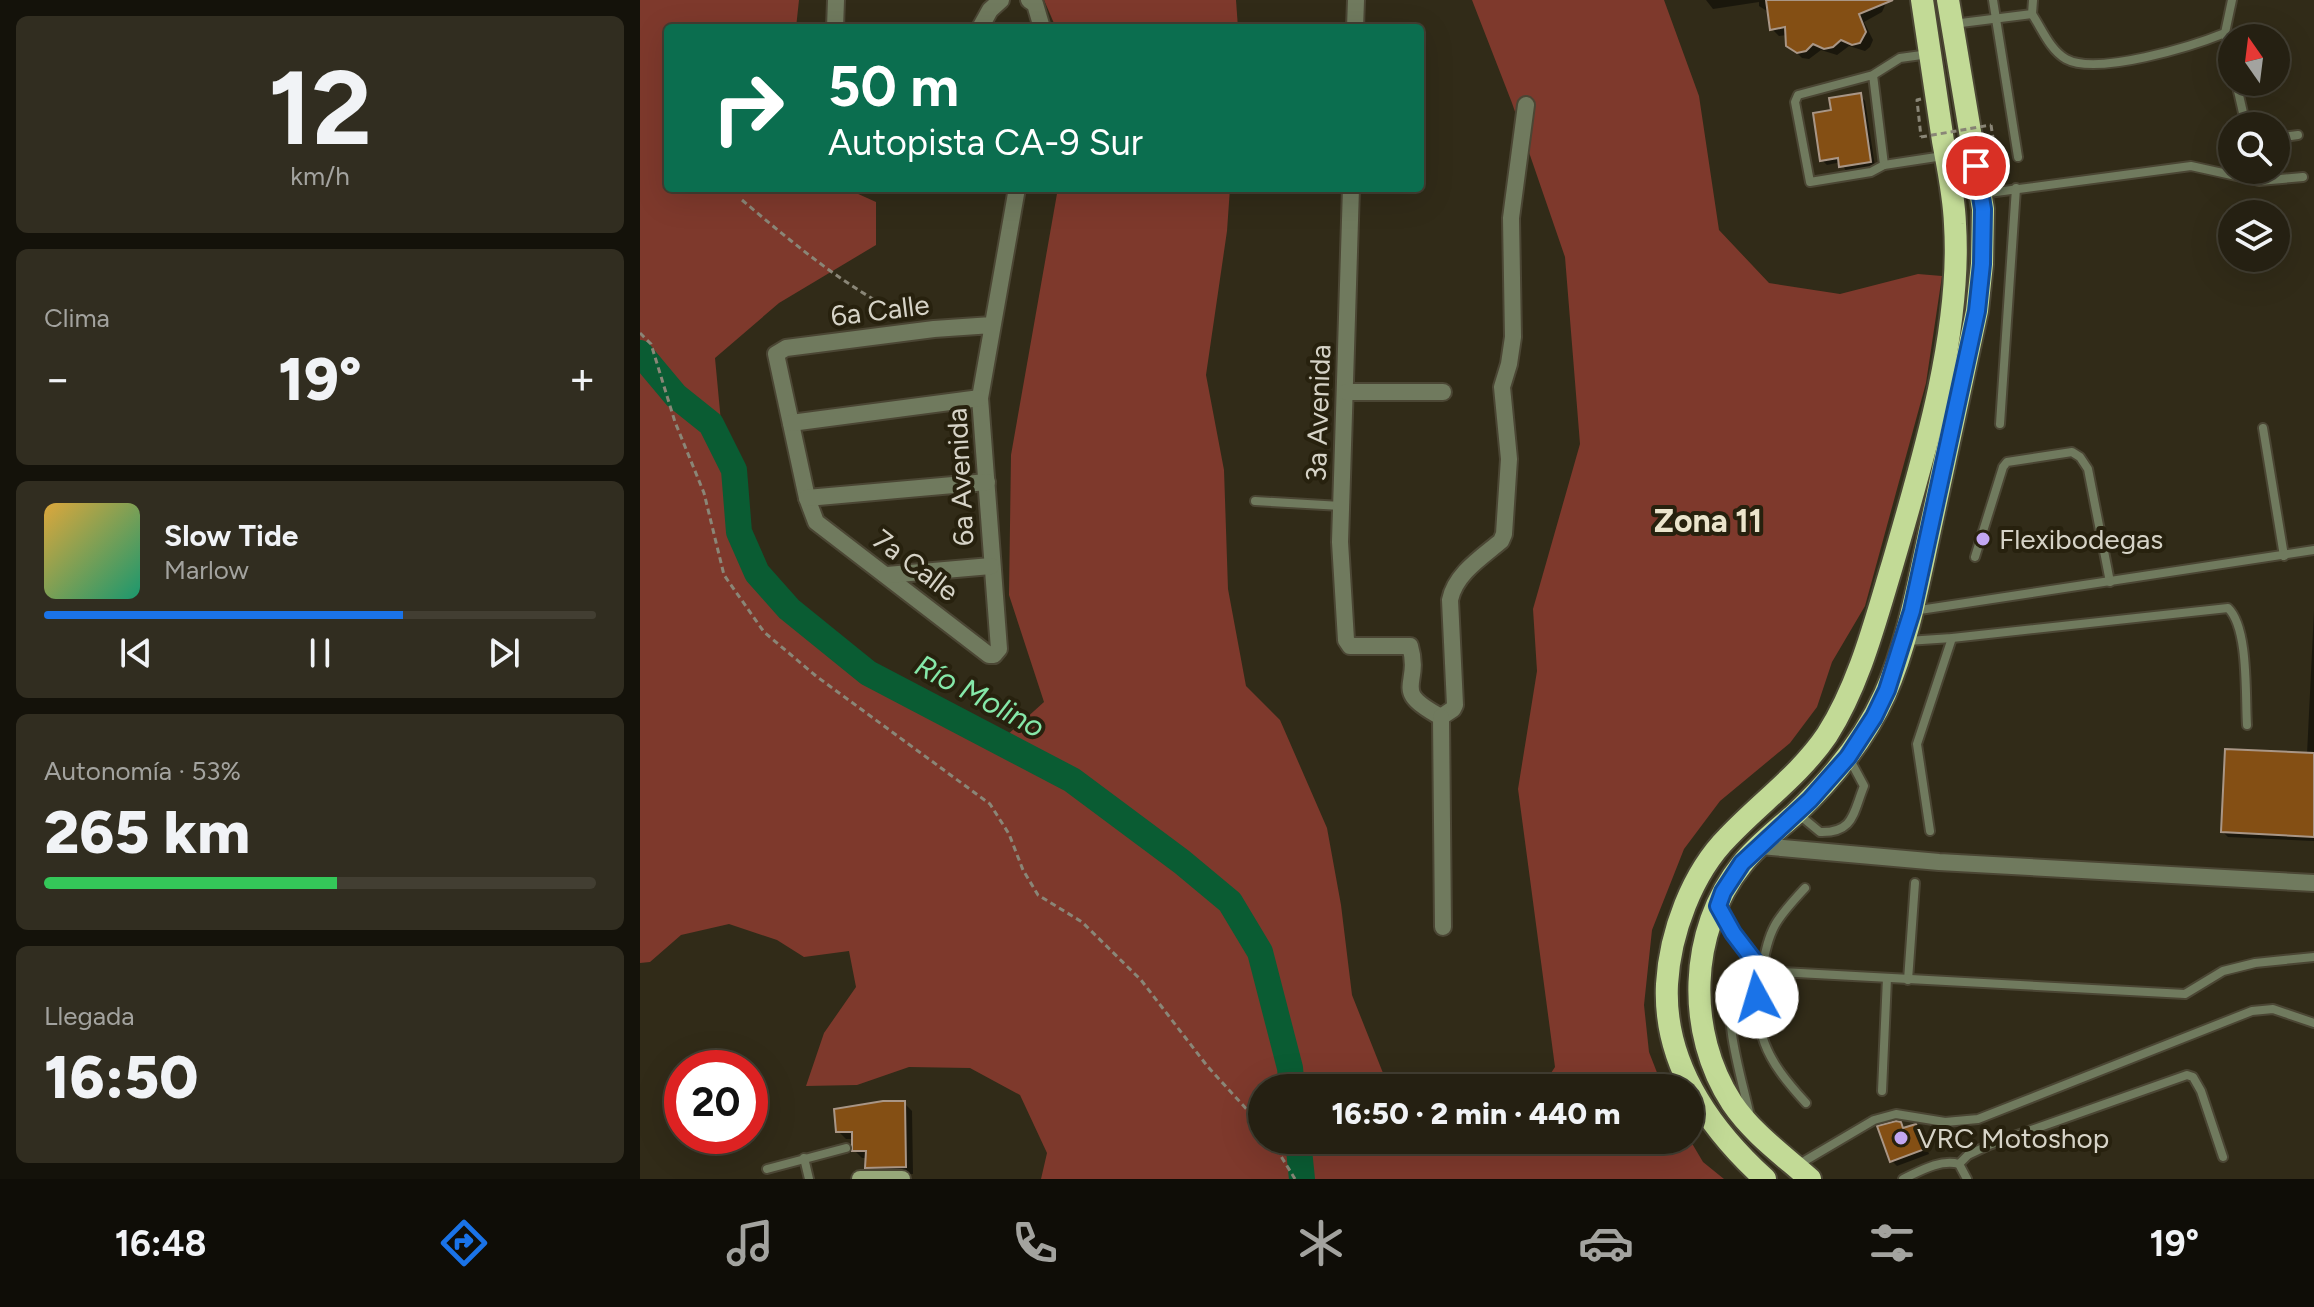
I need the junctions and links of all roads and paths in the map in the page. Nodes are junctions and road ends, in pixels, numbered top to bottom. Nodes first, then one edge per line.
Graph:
1 (836, 0) edge
2 (1001, 0) edge
3 (1356, 0) edge
4 (1922, 0) edge
5 (1948, 0) edge
6 (1993, 0) edge
7 (2033, 0) edge
8 (2232, 0) edge
9 (1032, 2) edge
10 (2032, 14) junction
11 (1996, 20) junction
12 (835, 24) edge
13 (982, 24) edge
14 (1040, 24) edge
15 (1355, 24) edge
16 (1952, 24) junction
17 (2227, 24) edge
18 (2218, 36) edge
19 (1930, 54) junction
20 (1873, 75) junction
21 (1917, 100) dead end
22 (1526, 105) dead end
23 (2298, 135) dead end
24 (2290, 136) edge
25 (1946, 156) junction
26 (2018, 157) dead end
27 (1884, 165) junction
28 (1999, 172) dead end
29 (2303, 177) dead end
30 (2016, 188) junction
31 (1016, 192) edge
32 (1351, 192) edge
33 (1981, 194) junction
34 (742, 200) dead end
35 (992, 325) junction
36 (934, 329) junction
37 (640, 333) edge
38 (1346, 392) junction
39 (1443, 392) dead end
40 (980, 398) junction
41 (791, 423) junction
42 (2000, 424) dead end
43 (2263, 428) dead end
44 (987, 482) junction
45 (807, 498) junction
46 (1255, 501) dead end
47 (1342, 506) junction
48 (2314, 550) edge
49 (2284, 556) junction
50 (1975, 557) dead end
51 (991, 566) junction
52 (887, 575) junction
53 (2110, 582) junction
54 (1883, 596) junction
55 (1912, 611) junction
56 (1952, 638) junction
57 (1904, 641) junction
58 (984, 650) joint
59 (1441, 717) junction
60 (2247, 725) dead end
61 (1848, 757) junction
62 (1797, 813) junction
63 (1930, 831) dead end
64 (1760, 846) junction
65 (1915, 883) dead end
66 (2314, 883) edge
67 (1805, 888) dead end
68 (1718, 906) junction
69 (1443, 927) dead end
70 (2314, 957) edge
71 (1762, 971) junction
72 (1887, 978) junction
73 (1908, 980) junction
74 (2314, 1023) edge
75 (1882, 1091) dead end
76 (1806, 1103) dead end
77 (1248, 1111) edge
78 (1752, 1126) junction
79 (846, 1148) dead end
80 (1280, 1154) edge
81 (2223, 1157) dead end
82 (804, 1158) junction
83 (1959, 1164) junction
84 (767, 1169) dead end
85 (1803, 1173) edge
86 (809, 1179) edge
87 (860, 1179) edge
88 (902, 1179) edge
89 (1295, 1179) edge
90 (1765, 1179) edge
91 (1903, 1179) edge
92 (1967, 1179) edge

1 - 12 street
2 - 13 street
3 - 15 street
4 - 19 highway
5 - 16 highway
6 - 11 lane
7 - 10 lane
8 - 17 lane
9 - 14 street
10 - 11 lane
10 - 18 lane
11 - 16 lane
11 - 26 lane
16 - 33 highway
19 - 20 lane
19 - 25 highway
20 - 27 lane
20 - 27 lane
21 - 28 path, bridge
22 - 59 street
23 - 24 lane
25 - 27 lane
25 - 54 highway
29 - 30 lane
30 - 33 lane
30 - 42 lane
31 - 35 street, 6a Avenida
32 - 38 street, 3a Avenida
33 - 55 highway
34 - 36 path
35 - 36 street, 6a Calle
35 - 40 street, 6a Avenida
36 - 41 street, 6a Calle
37 - 77 path
38 - 39 street
38 - 47 street, 3a Avenida
40 - 41 street
40 - 44 street, 6a Avenida
41 - 45 street
43 - 49 lane
44 - 45 street
44 - 51 street, 6a Avenida
45 - 52 street, 7a Calle
46 - 47 lane
47 - 59 street, 3a Avenida
48 - 49 lane
49 - 53 lane
50 - 53 lane
51 - 52 street
51 - 58 street, 6a Avenida
52 - 58 street, 7a Calle
53 - 55 lane
54 - 55 highway
54 - 90 highway
55 - 57 highway
56 - 57 lane
56 - 60 lane
56 - 63 lane
57 - 61 highway
59 - 69 street
61 - 62 highway
61 - 62 lane
62 - 64 highway
64 - 66 street
64 - 68 highway
65 - 73 lane
67 - 71 lane
68 - 71 lane
68 - 78 highway
70 - 73 lane
71 - 72 lane
71 - 76 lane
71 - 78 lane
72 - 73 lane
72 - 75 lane
74 - 85 lane
78 - 85 highway
79 - 82 lane
80 - 89 path
81 - 83 lane
82 - 84 lane
82 - 86 lane
83 - 91 lane
83 - 92 lane
87 - 88 main road

